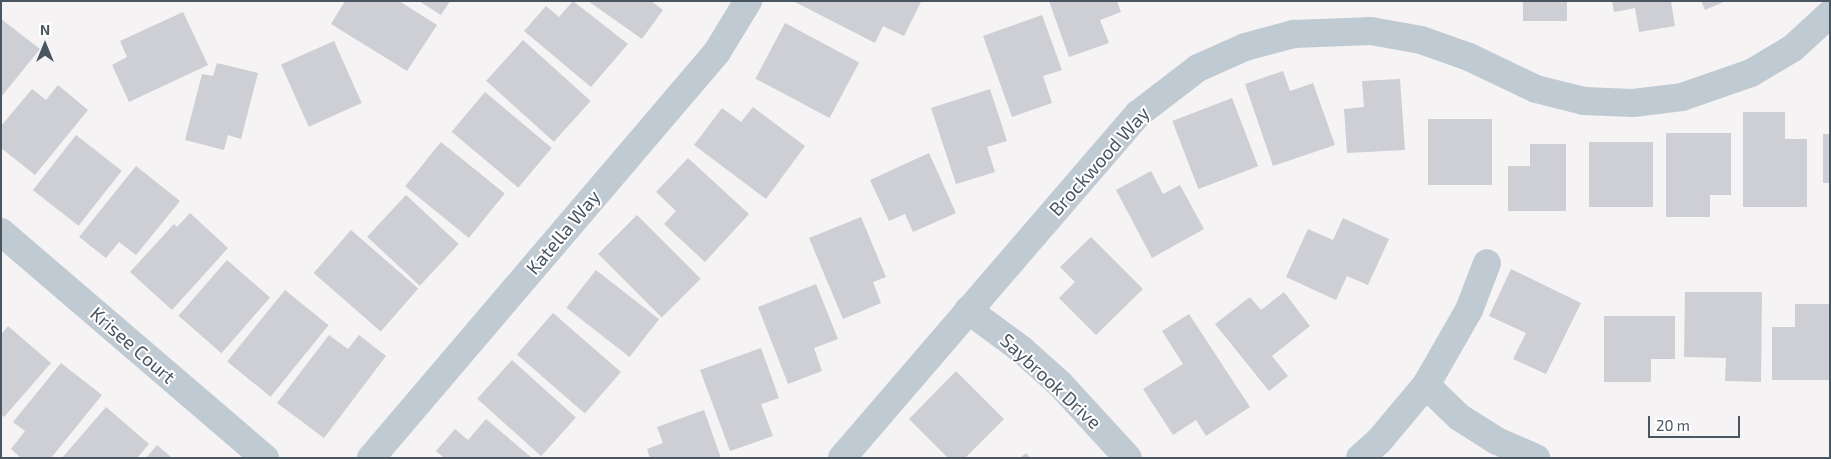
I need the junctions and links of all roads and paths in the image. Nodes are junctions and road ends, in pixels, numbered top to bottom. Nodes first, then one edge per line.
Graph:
1 (748, 1) edge
2 (1829, 16) edge
3 (1, 232) edge
4 (1486, 263) dead end
5 (968, 310) junction
6 (1426, 385) junction
7 (265, 458) edge
8 (371, 458) edge
9 (842, 458) edge
10 (1128, 458) edge
11 (1360, 458) edge
12 (1536, 458) edge

1 - 8 street, Katella Way
2 - 5 street, Brockwood Way
3 - 7 street, Krisee Court
4 - 6 street
5 - 9 street, Brockwood Way
5 - 10 street, Saybrook Drive
6 - 11 street
6 - 12 street

